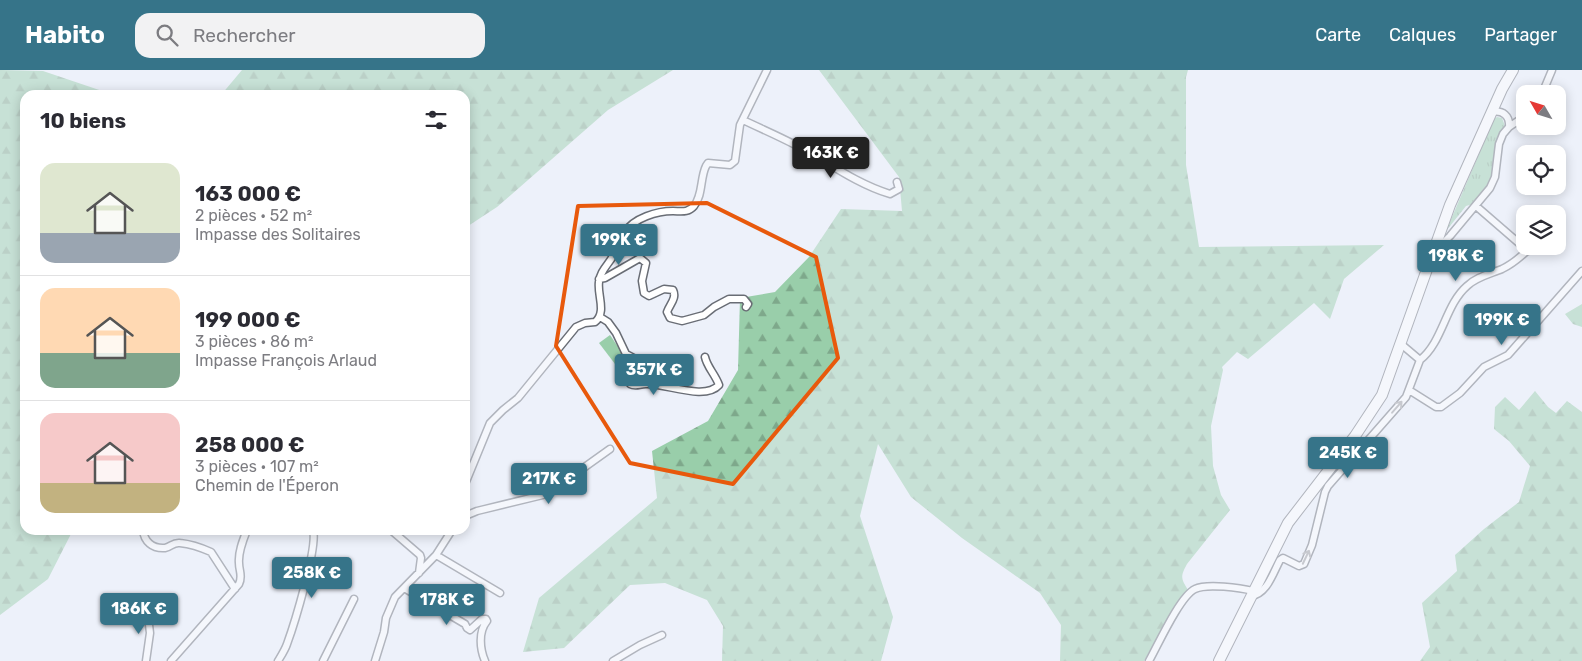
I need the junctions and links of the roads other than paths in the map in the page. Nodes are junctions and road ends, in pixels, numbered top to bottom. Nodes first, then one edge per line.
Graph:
1 (767, 70) edge
2 (1513, 70) edge
3 (1552, 70) edge
4 (1546, 85) edge
5 (1492, 112) junction
6 (742, 120) junction
7 (1516, 123) edge
8 (1510, 127) junction
9 (897, 182) dead end
10 (1476, 206) junction
11 (1516, 238) edge
12 (1435, 245) junction
13 (1522, 255) edge
14 (1582, 271) edge
15 (599, 279) junction
16 (746, 307) dead end
17 (600, 317) junction
18 (1401, 344) junction
19 (704, 357) dead end
20 (1420, 360) junction
21 (1409, 390) junction
22 (610, 449) dead end
23 (470, 473) edge
24 (470, 514) edge
25 (144, 535) edge
26 (245, 535) edge
27 (314, 535) edge
28 (397, 535) edge
29 (449, 535) edge
30 (436, 555) junction
31 (419, 573) junction
32 (404, 588) junction
33 (235, 589) junction
34 (500, 593) dead end
35 (1252, 594) junction
36 (354, 599) dead end
37 (147, 608) dead end
38 (662, 635) dead end
39 (146, 661) edge
40 (171, 661) edge
41 (278, 661) edge
42 (323, 661) edge
43 (375, 661) edge
44 (485, 661) edge
45 (613, 661) edge
46 (1149, 661) edge
47 (1219, 661) edge

1 - 6 street
2 - 5 main road
3 - 4 street
5 - 8 street
5 - 12 main road
6 - 9 street
6 - 15 street
7 - 8 street
8 - 10 street
10 - 11 street
10 - 12 street
12 - 18 main road
13 - 20 street
14 - 21 street
15 - 16 street
15 - 17 street
17 - 19 street
17 - 23 street
18 - 20 street
18 - 35 main road
20 - 21 street
35 -> 21 street
22 - 24 street
25 - 33 street
26 - 33 street
27 - 41 street
28 - 31 street
29 - 30 street
30 - 31 street
30 - 34 street
31 - 32 street
32 - 43 street
32 - 44 street
33 - 40 street
35 - 46 street
35 - 47 main road
36 - 42 street
37 - 39 street
38 - 45 street

